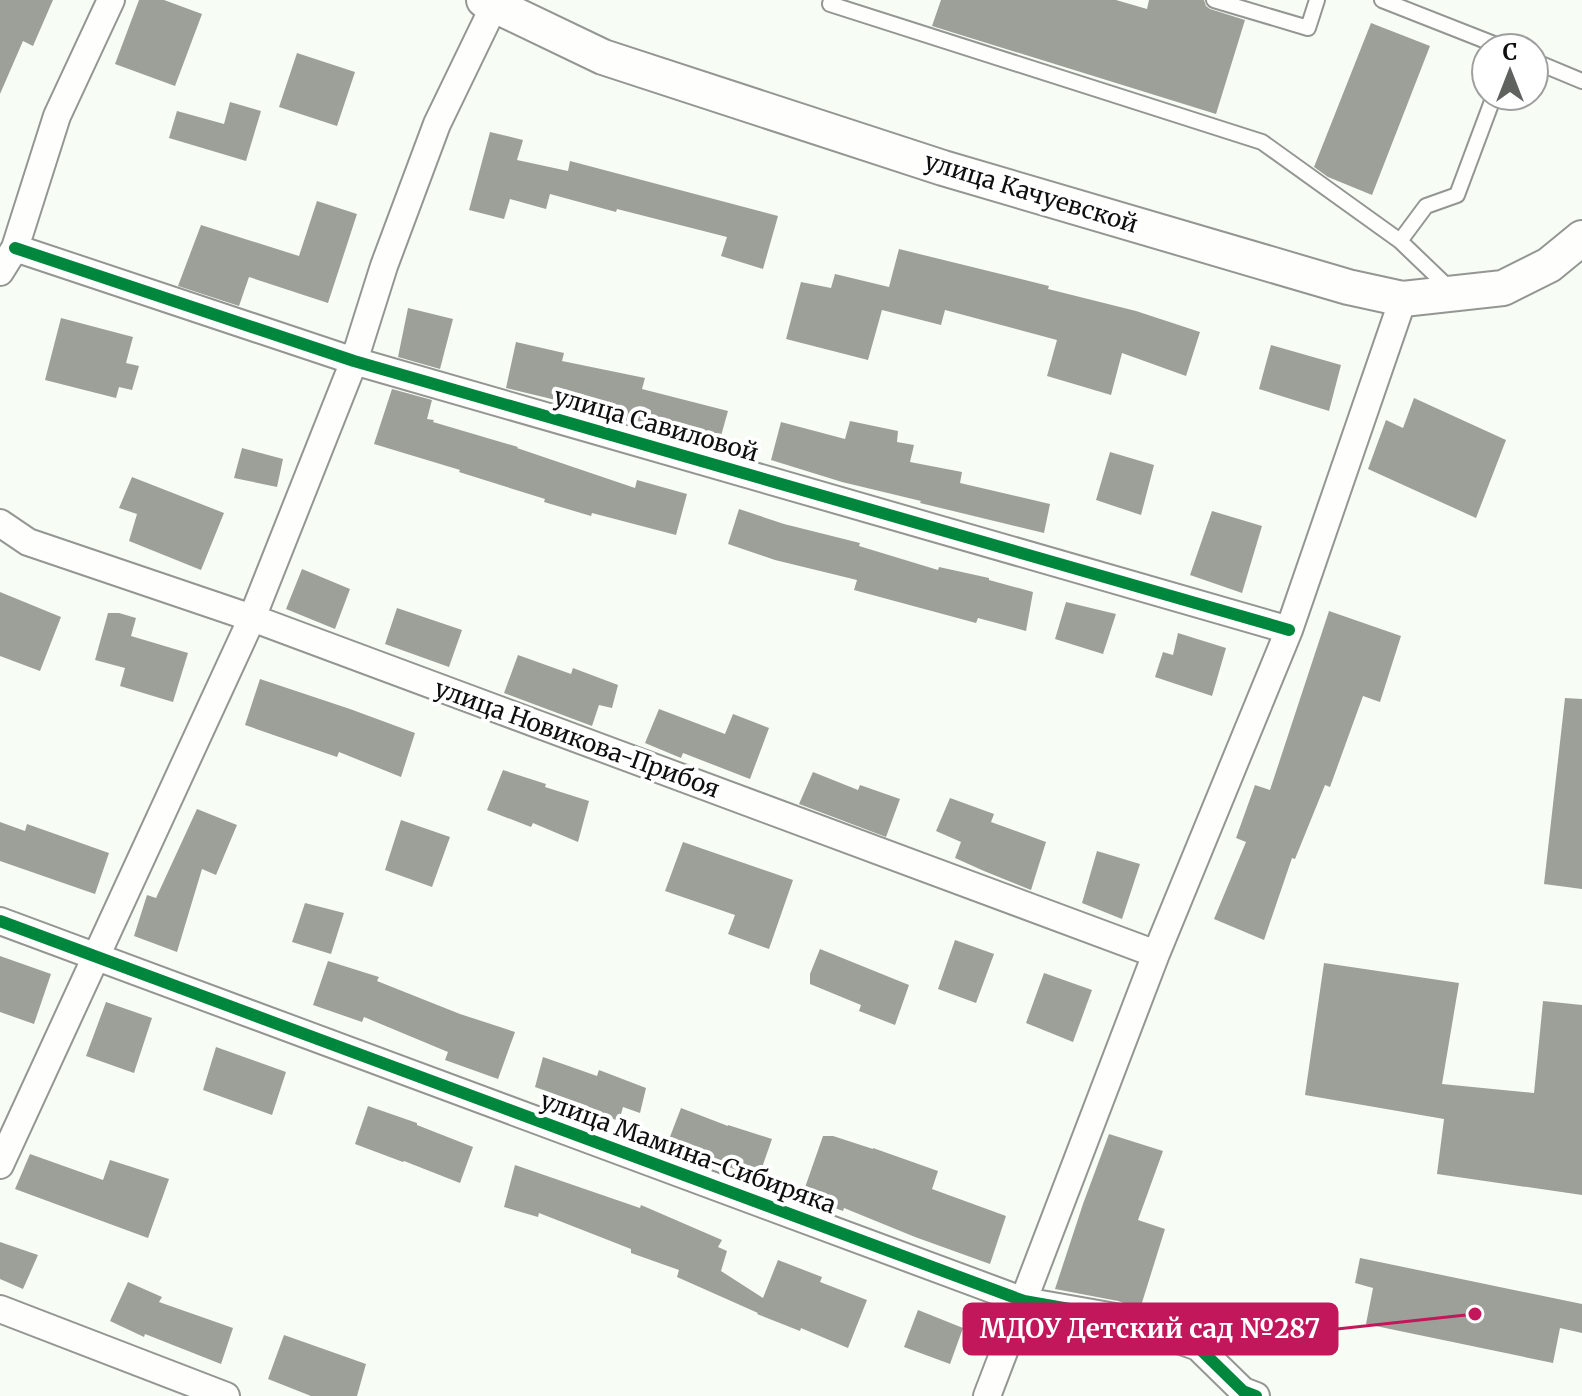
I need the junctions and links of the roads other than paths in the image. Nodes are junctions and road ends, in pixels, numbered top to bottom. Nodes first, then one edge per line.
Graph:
1 (111, 0) edge
2 (831, 0) edge
3 (1214, 0) edge
4 (1317, 0) edge
5 (1382, 0) edge
6 (489, 3) edge
7 (1470, 35) edge
8 (1550, 68) edge
9 (1582, 81) edge
10 (1488, 112) edge
11 (1582, 238) edge
12 (1400, 241) junction
13 (15, 248) junction
14 (0, 272) edge
15 (1456, 295) junction
16 (1403, 299) junction
17 (354, 361) junction
18 (0, 523) edge
19 (252, 618) junction
20 (1289, 630) junction
21 (0, 921) edge
22 (1156, 954) junction
23 (95, 956) junction
24 (0, 1165) edge
25 (1024, 1301) junction
26 (0, 1309) edge
27 (226, 1396) edge
28 (987, 1396) edge
29 (1256, 1396) edge

1 - 13 street
2 - 12 lane
3 - 4 lane
5 - 7 lane
6 - 16 street, улица Качуевской
6 - 17 street
8 - 9 lane
10 - 12 lane
11 - 15 street, улица Качуевской
12 - 15 lane
13 - 14 street
13 - 17 street, улица Савиловой
15 - 16 street, улица Качуевской
16 - 20 street
17 - 19 street
17 - 20 street, улица Савиловой
18 - 19 street, улица Новикова-Прибоя
19 - 22 street, улица Новикова-Прибоя
19 - 23 street
20 - 22 street
21 - 23 street, улица Мамина-Сибиряка
22 - 25 street
23 - 24 street
23 - 25 street, улица Мамина-Сибиряка
25 - 28 street
25 - 29 street, улица Мамина-Сибиряка
26 - 27 street

